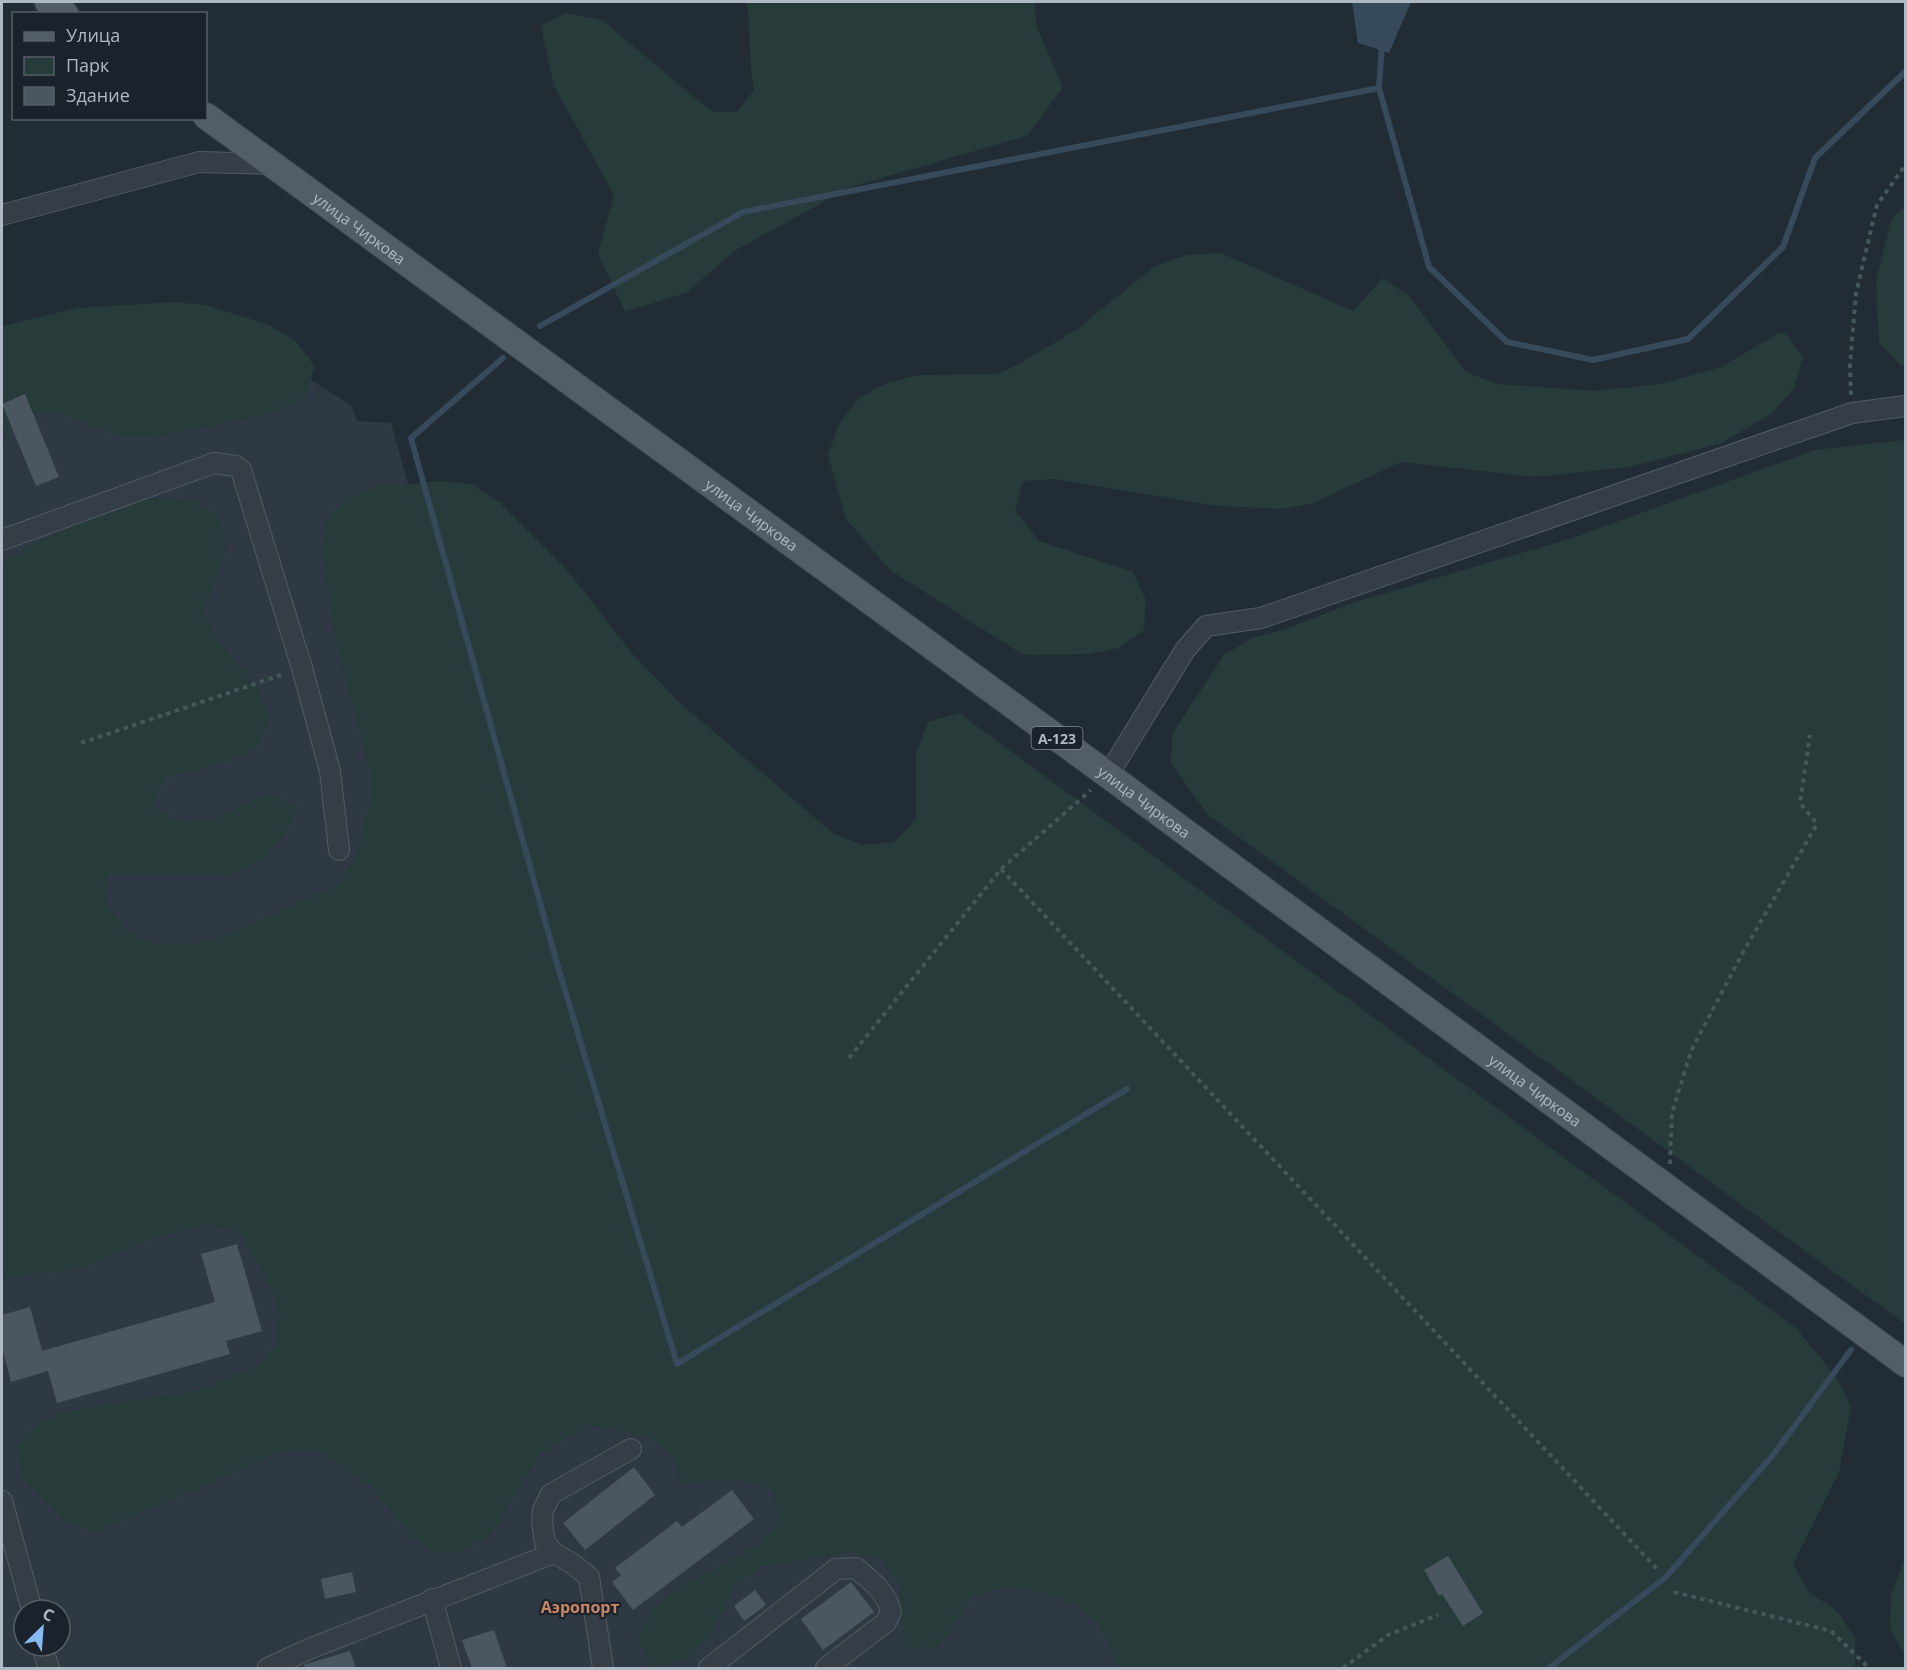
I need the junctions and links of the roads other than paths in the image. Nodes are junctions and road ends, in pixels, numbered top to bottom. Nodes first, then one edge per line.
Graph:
1 (48, 2) edge
2 (62, 12) edge
3 (207, 117) edge
4 (272, 164) junction
5 (2, 215) edge
6 (1905, 406) edge
7 (2, 540) edge
8 (1108, 775) junction
9 (339, 850) dead end
10 (1905, 1365) edge
11 (631, 1449) dead end
12 (2, 1501) edge
13 (554, 1553) junction
14 (29, 1598) edge
15 (432, 1599) junction
16 (268, 1668) edge
17 (451, 1668) edge
18 (603, 1668) edge
19 (710, 1668) edge
20 (826, 1668) edge

1 - 2 main road
3 - 4 main road, улица Чиркова / А-123
4 - 5 street
4 - 8 main road, улица Чиркова / А-123
6 - 8 street
7 - 9 street
8 - 10 main road, улица Чиркова / А-123
11 - 13 street
12 - 14 street
13 - 15 street
13 - 18 street
15 - 16 street
15 - 17 street
19 - 20 street

